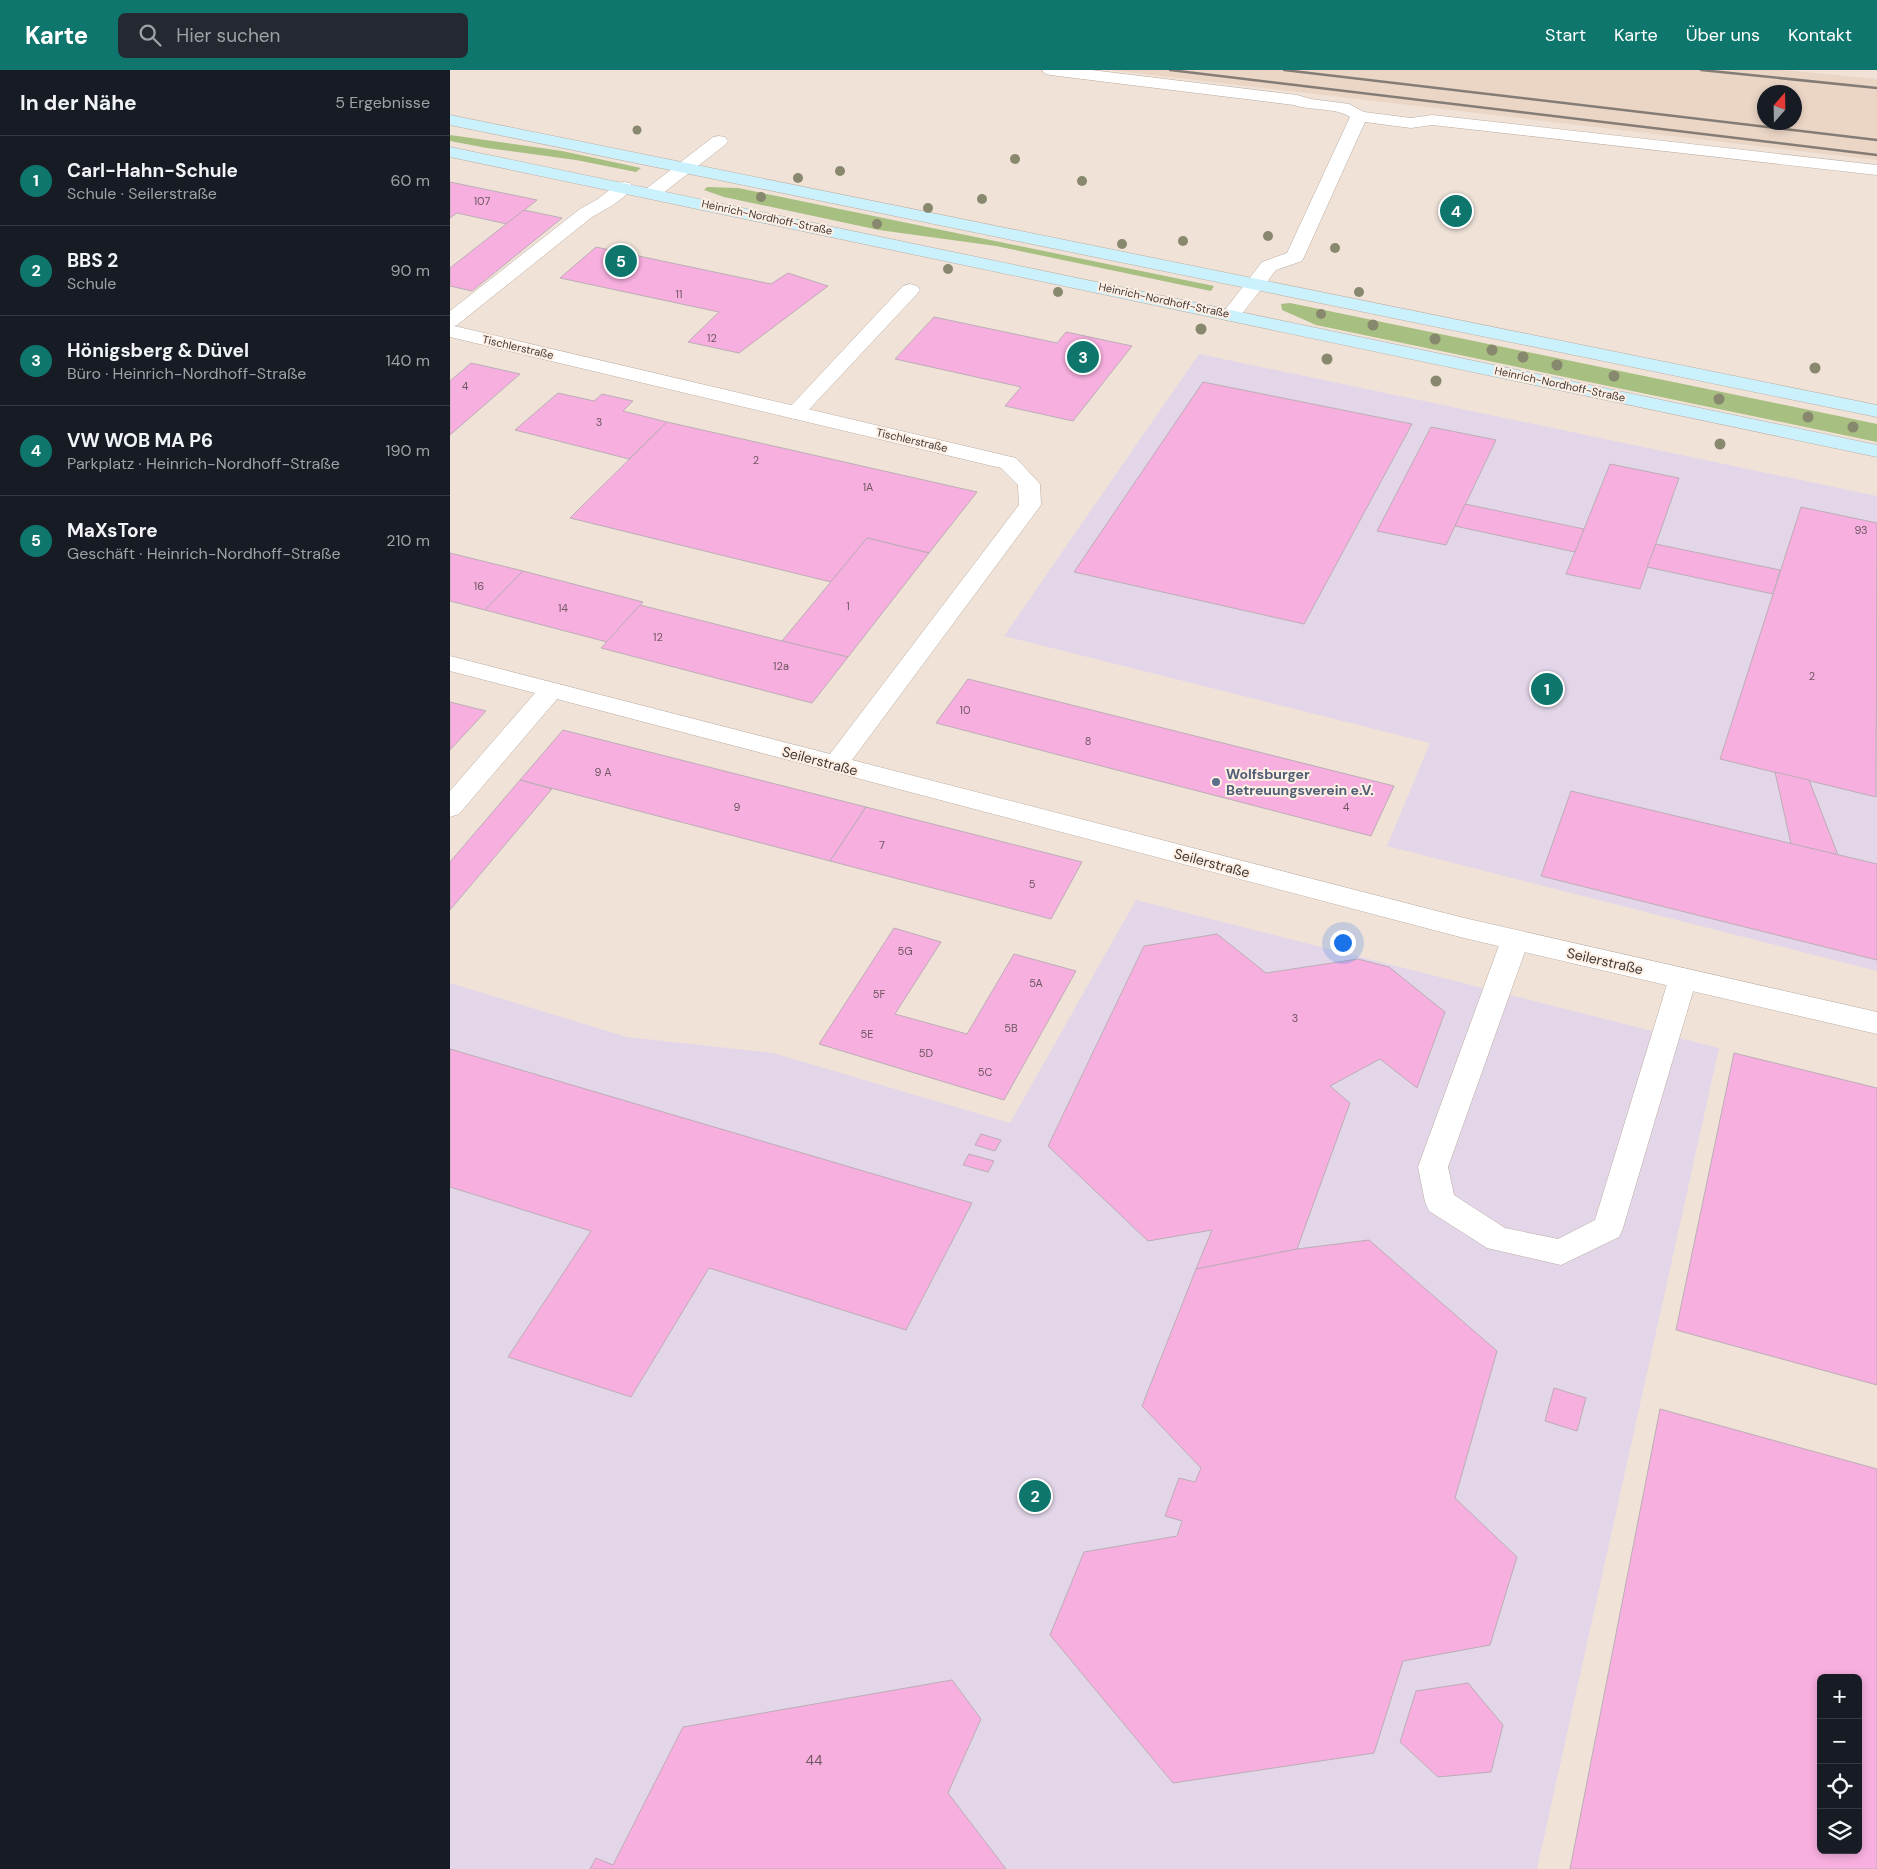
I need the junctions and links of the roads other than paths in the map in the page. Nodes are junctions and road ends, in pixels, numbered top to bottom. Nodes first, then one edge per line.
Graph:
1 (1050, 70) edge
2 (1359, 116) junction
3 (450, 120) edge
4 (719, 141) dead end
5 (450, 152) edge
6 (686, 167) junction
7 (1877, 170) edge
8 (624, 188) junction
9 (652, 193) junction
10 (1253, 284) junction
11 (910, 290) dead end
12 (1231, 314) junction
13 (450, 321) edge
14 (450, 331) edge
15 (1877, 411) edge
16 (795, 412) junction
17 (1877, 451) edge
18 (450, 663) edge
19 (550, 691) junction
20 (835, 765) junction
21 (450, 808) edge
22 (1515, 940) junction
23 (1682, 978) junction
24 (1877, 1023) edge

1 - 2 street
2 - 7 street
2 - 10 street
3 - 6 main road
4 - 6 street
5 - 8 main road, Heinrich-Nordhoff-Straße
6 - 9 street
6 - 10 main road
8 - 9 main road, Heinrich-Nordhoff-Straße
8 - 13 street
9 - 12 main road, Heinrich-Nordhoff-Straße
10 - 12 street
10 - 15 main road
11 - 16 street
12 - 17 main road, Heinrich-Nordhoff-Straße
14 - 16 street, Tischlerstraße
16 - 20 street, Tischlerstraße
18 - 19 street, Seilerstraße
19 - 20 street, Seilerstraße
19 - 21 street
20 - 22 street, Seilerstraße
22 - 23 street, Seilerstraße
22 - 23 street
23 - 24 street, Seilerstraße

